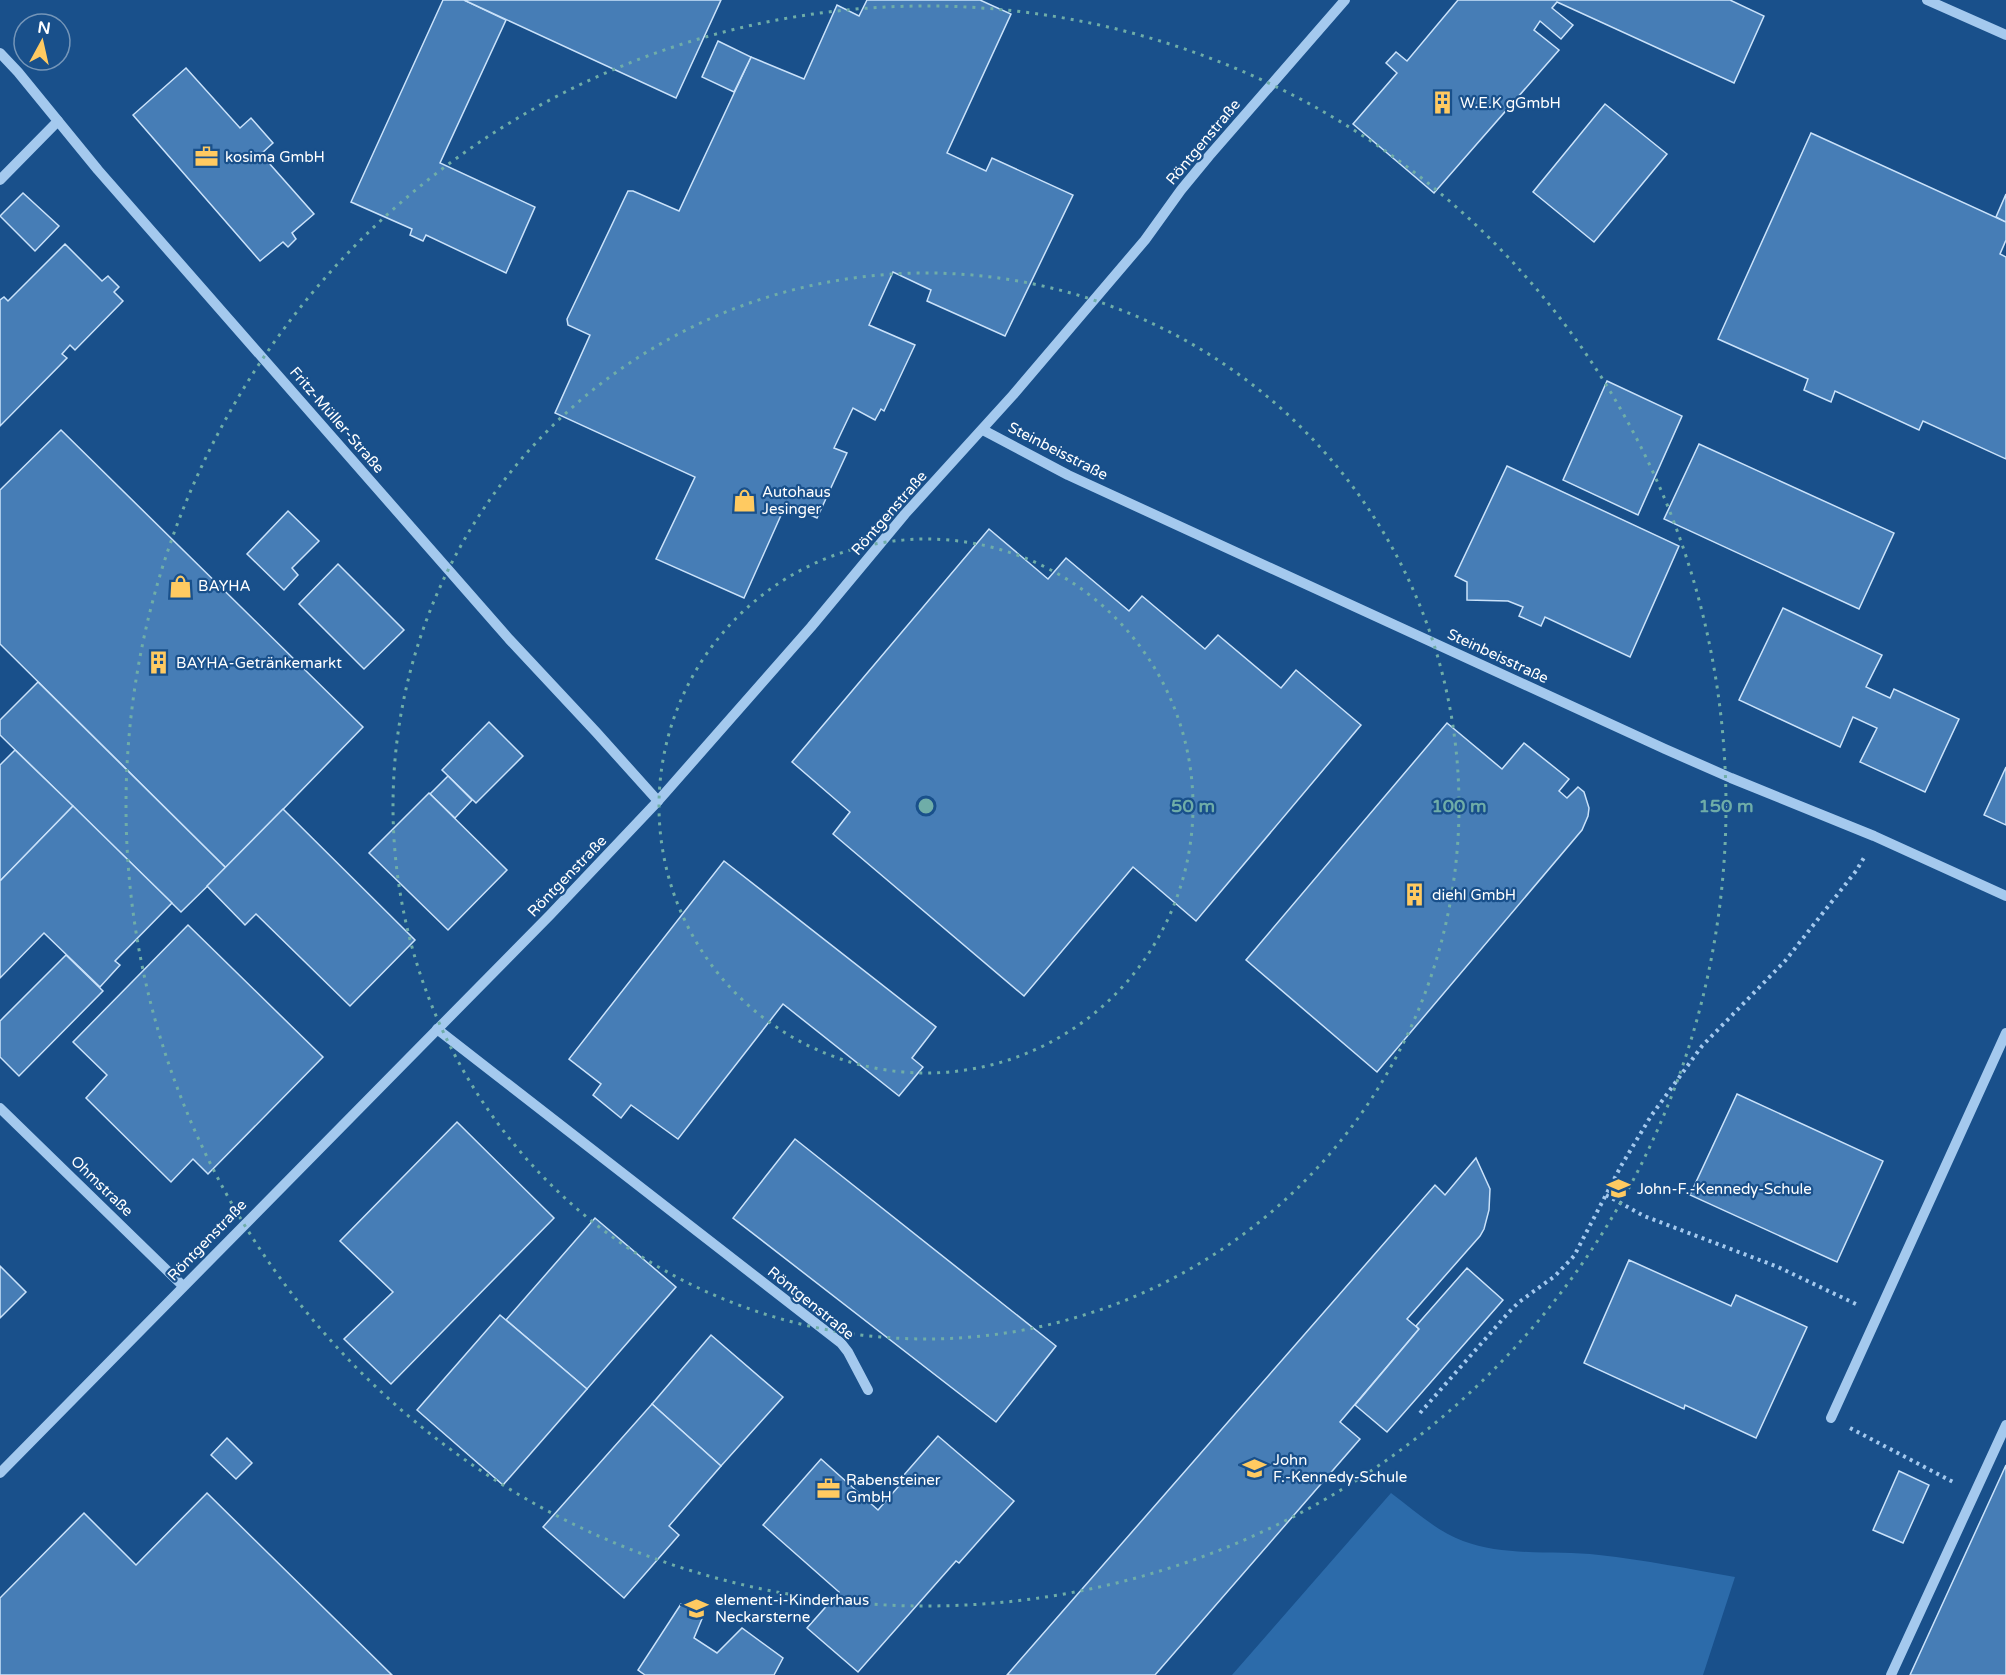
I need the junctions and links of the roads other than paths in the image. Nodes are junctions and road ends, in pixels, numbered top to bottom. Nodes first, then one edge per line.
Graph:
1 (1345, 0) edge
2 (1927, 0) edge
3 (2006, 35) edge
4 (0, 53) edge
5 (58, 121) junction
6 (0, 180) edge
7 (983, 430) junction
8 (658, 801) junction
9 (2006, 896) edge
10 (437, 1029) junction
11 (2006, 1033) edge
12 (0, 1108) edge
13 (183, 1286) junction
14 (868, 1390) dead end
15 (1831, 1418) road end
16 (2006, 1425) edge
17 (0, 1473) edge
18 (1891, 1675) edge

1 - 7 street, Röntgenstraße
2 - 3 street
4 - 5 street, Fritz-Müller-Straße
5 - 6 street
5 - 8 street, Fritz-Müller-Straße
7 - 8 street, Röntgenstraße
7 - 9 street, Steinbeisstraße
8 - 10 street, Röntgenstraße
10 - 13 street, Röntgenstraße
10 - 14 street, Röntgenstraße
11 - 15 street
12 - 13 street, Ohmstraße
13 - 17 street, Röntgenstraße
16 - 18 street

